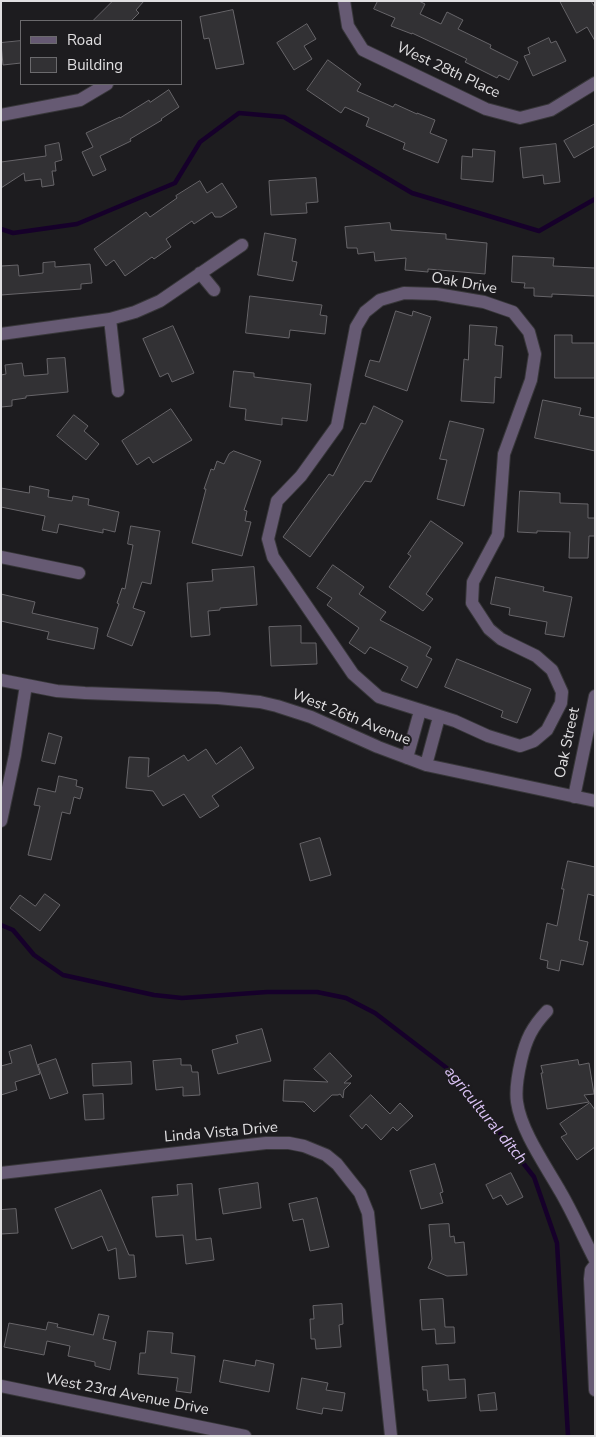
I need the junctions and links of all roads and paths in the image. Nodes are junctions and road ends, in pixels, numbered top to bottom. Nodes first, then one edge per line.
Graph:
1 (344, 1) edge
2 (595, 83) edge
3 (105, 85) edge
4 (1, 115) edge
5 (242, 245) dead end
6 (200, 273) junction
7 (214, 290) dead end
8 (110, 319) junction
9 (1, 334) edge
10 (118, 391) dead end
11 (1, 557) edge
12 (79, 573) dead end
13 (1, 680) edge
14 (26, 685) junction
15 (595, 696) edge
16 (420, 711) junction
17 (439, 717) junction
18 (407, 758) junction
19 (426, 764) junction
20 (574, 797) junction
21 (595, 801) edge
22 (1, 821) edge
23 (547, 1011) dead end
24 (1, 1173) edge
25 (595, 1260) edge
26 (595, 1265) edge
27 (1, 1386) edge
28 (595, 1390) edge
29 (245, 1436) edge
30 (391, 1436) edge

1 - 2 street, West 28th Place
3 - 4 street
5 - 6 street
6 - 7 street
6 - 8 street
8 - 9 street
8 - 10 street
11 - 12 street
13 - 14 street, West 26th Avenue
14 - 18 street, West 26th Avenue
14 - 22 street
15 - 20 street, Oak Street
16 - 17 street, Oak Drive
16 - 17 street, Oak Drive
16 - 18 street
17 - 19 street
18 - 19 street, West 26th Avenue
19 - 20 street, West 26th Avenue
20 - 21 street, West 26th Avenue
23 - 25 street
24 - 30 street, Linda Vista Drive
26 - 28 street
27 - 29 street, West 23rd Avenue Drive

